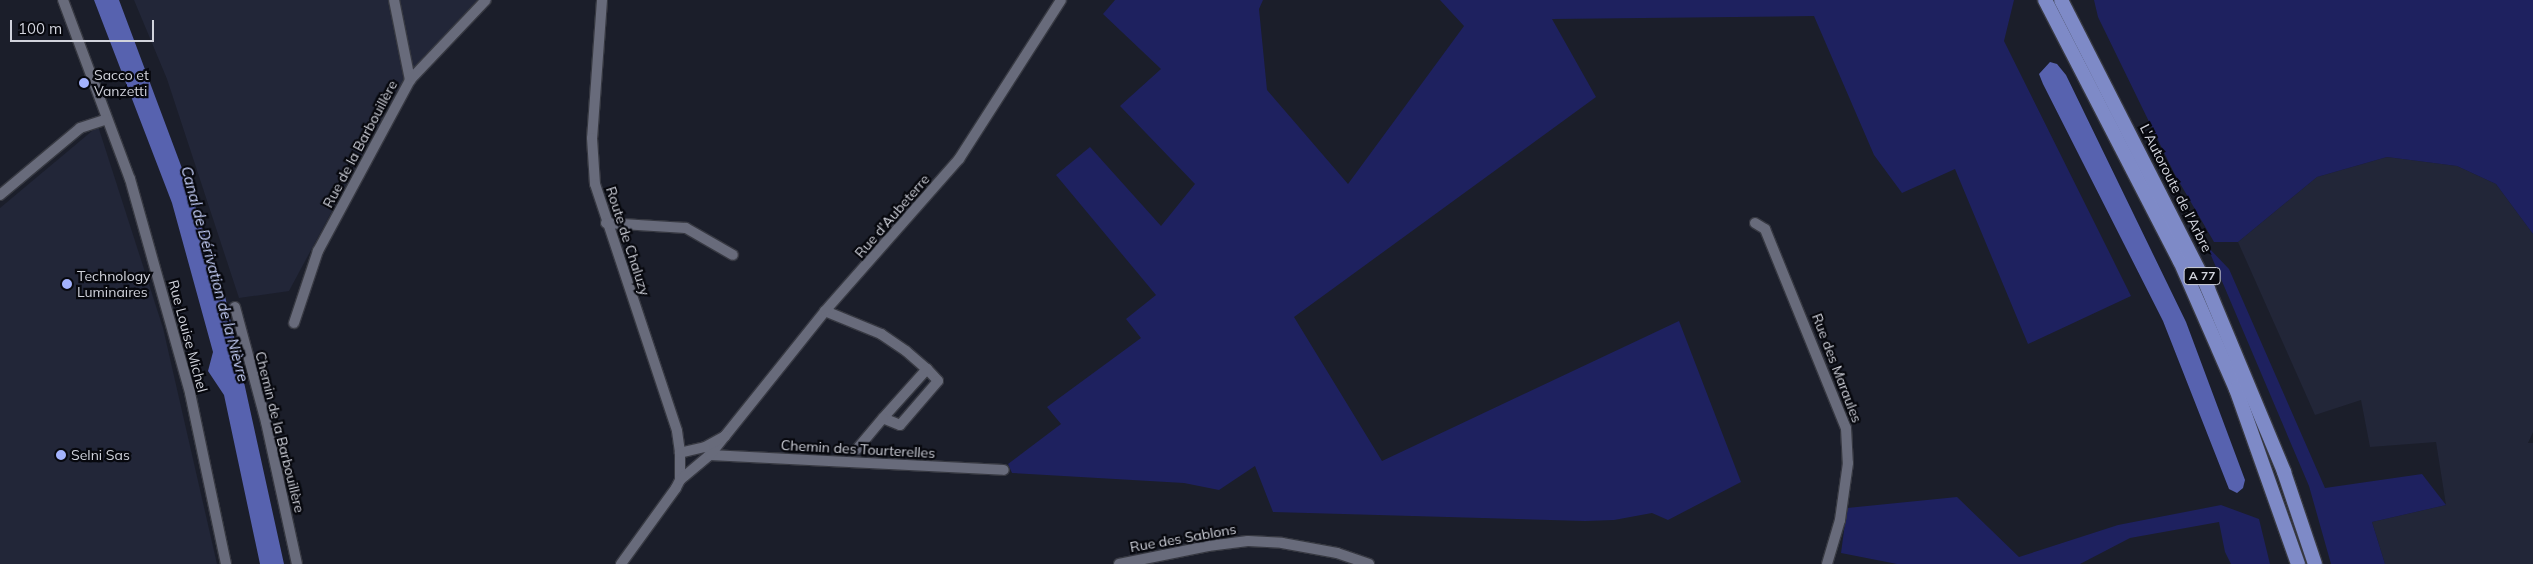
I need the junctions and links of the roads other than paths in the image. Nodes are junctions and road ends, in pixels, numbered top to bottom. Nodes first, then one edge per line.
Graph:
1 (63, 0) edge
2 (394, 0) edge
3 (486, 0) edge
4 (602, 0) edge
5 (1061, 0) edge
6 (2045, 0) edge
7 (2061, 0) edge
8 (410, 80) junction
9 (107, 119) junction
10 (0, 195) edge
11 (606, 223) junction
12 (1755, 224) dead end
13 (733, 254) dead end
14 (235, 306) dead end
15 (825, 311) junction
16 (294, 323) dead end
17 (927, 370) junction
18 (882, 418) junction
19 (725, 436) junction
20 (857, 449) dead end
21 (680, 453) junction
22 (710, 455) junction
23 (1004, 470) dead end
24 (680, 480) junction
25 (226, 564) edge
26 (297, 564) edge
27 (621, 564) edge
28 (1119, 564) edge
29 (1369, 564) edge
30 (1827, 564) edge
31 (2298, 564) edge
32 (2315, 564) edge

1 - 9 street, Rue Louise Michel
2 - 8 street
3 - 8 street, Rue de la Barbouillère
4 - 11 street, Route de Chaluzy
5 - 15 street, Rue d'Aubeterre
6 - 31 highway, A 77
7 - 32 highway, L'Autoroute de l'Arbre / A 77
8 - 16 street, Rue de la Barbouillère
9 - 10 street
9 - 25 street, Rue Louise Michel
11 - 13 street
11 - 21 street, Route de Chaluzy
12 - 30 street, Rue des Maraules
14 - 26 street, Chemin de la Barbouillère
15 - 17 street
15 - 19 street, Rue d'Aubeterre
17 - 18 street
17 - 18 street
18 - 20 street
19 - 21 street, Rue d'Aubeterre
19 - 22 street, Rue d'Aubeterre
21 - 24 street, Route de Chaluzy
22 - 23 street, Chemin des Tourterelles
22 - 24 street, Rue d'Aubeterre
24 - 27 street, Rue d'Aubeterre
28 - 29 street, Rue des Sablons

